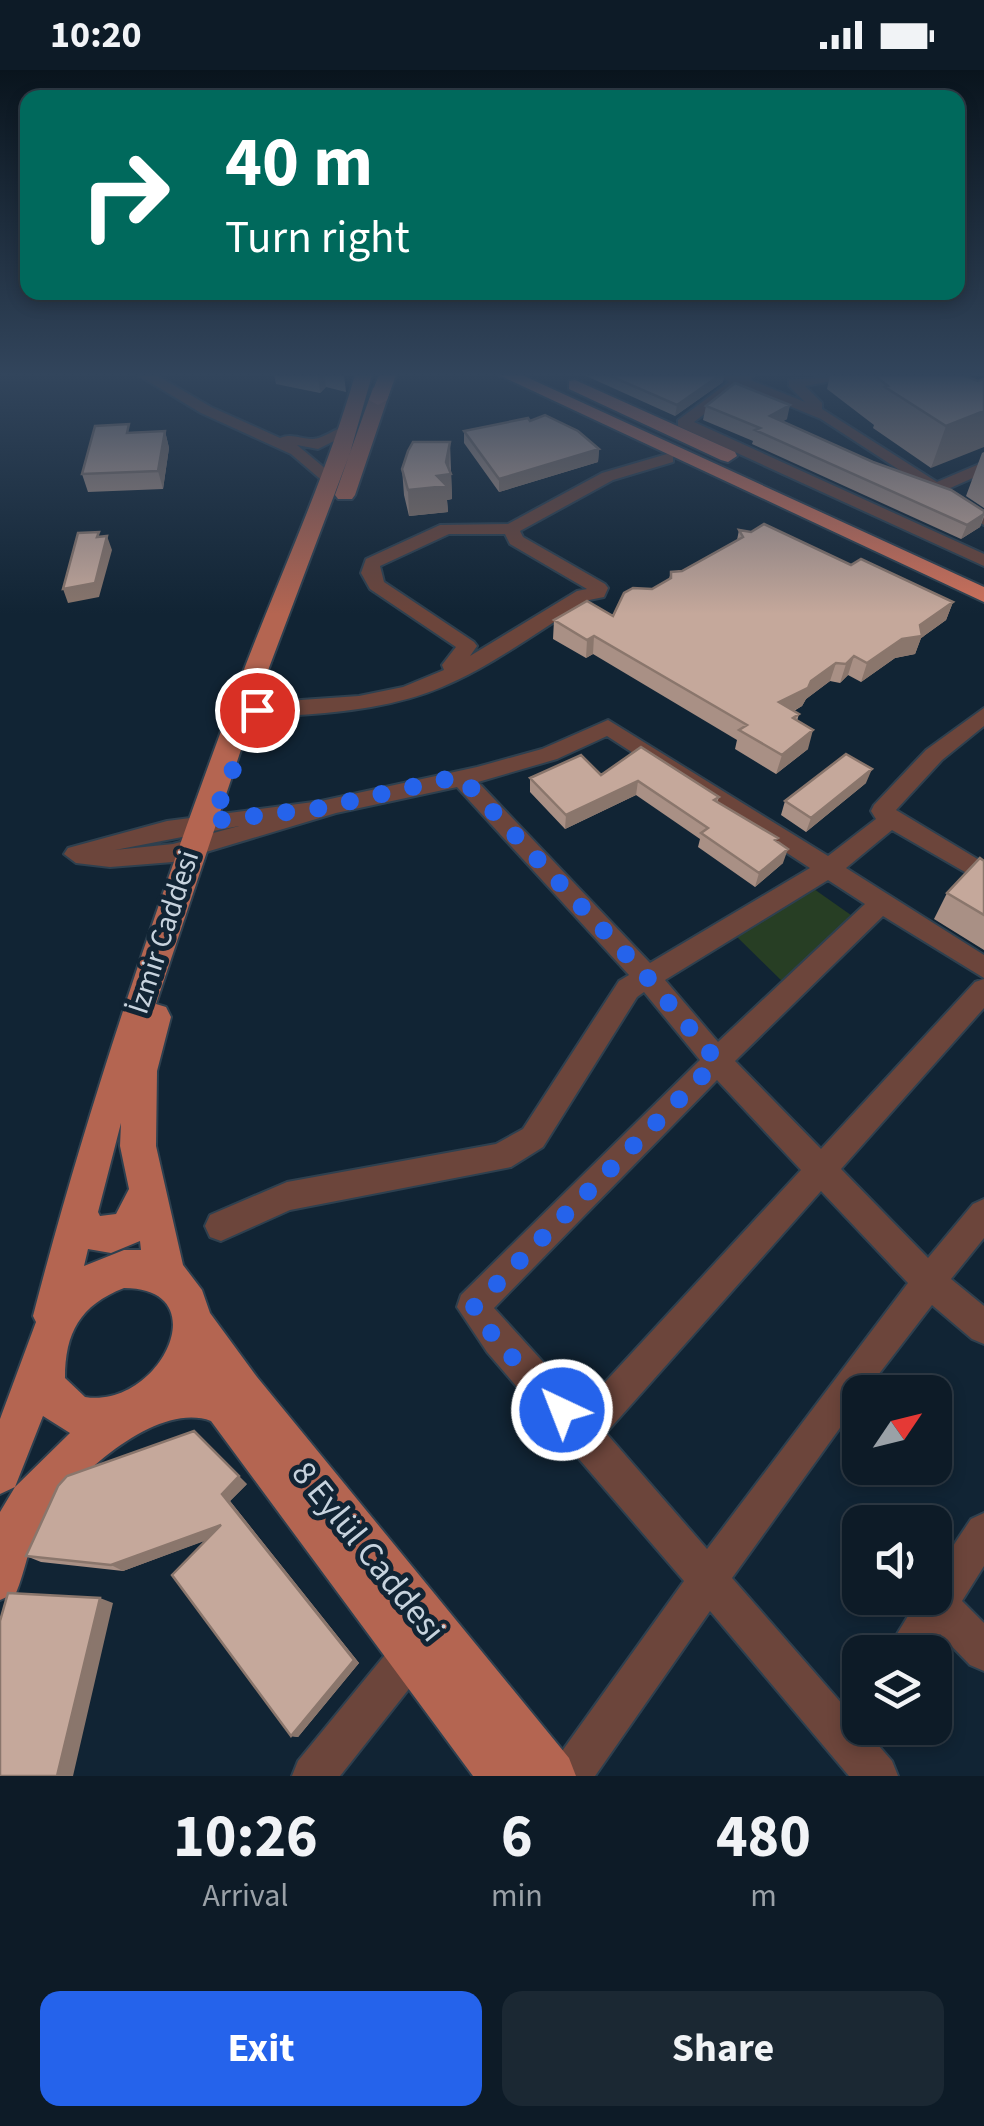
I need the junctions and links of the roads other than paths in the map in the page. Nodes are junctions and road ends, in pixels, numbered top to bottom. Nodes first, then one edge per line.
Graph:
1 (301, 455) edge
2 (339, 455) edge
3 (361, 455) edge
4 (633, 455) edge
5 (657, 455) edge
6 (689, 455) edge
7 (702, 455) edge
8 (722, 455) edge
9 (752, 455) edge
10 (885, 455) edge
11 (667, 459) junction
12 (984, 467) edge
13 (331, 480) junction
14 (936, 488) junction
15 (984, 520) edge
16 (501, 530) junction
17 (864, 531) junction
18 (984, 560) edge
19 (984, 576) edge
20 (984, 595) edge
21 (455, 673) junction
22 (250, 710) junction
23 (983, 718) edge
24 (460, 776) junction
25 (891, 820) junction
26 (201, 834) junction
27 (828, 868) junction
28 (984, 874) edge
29 (881, 903) junction
30 (984, 968) edge
31 (647, 977) junction
32 (984, 990) edge
33 (717, 1061) junction
34 (822, 1167) junction
35 (148, 1186) junction
36 (78, 1211) junction
37 (984, 1214) edge
38 (221, 1226) dead end
39 (166, 1277) junction
40 (928, 1281) junction
41 (192, 1322) junction
42 (984, 1327) edge
43 (46, 1346) junction
44 (138, 1411) junction
45 (582, 1432) junction
46 (0, 1472) edge
47 (984, 1532) edge
48 (0, 1577) edge
49 (706, 1581) junction
50 (952, 1582) edge
51 (949, 1615) edge
52 (421, 1643) junction
53 (984, 1651) edge
54 (842, 1722) edge
55 (860, 1745) edge
56 (314, 1776) edge
57 (504, 1776) edge
58 (551, 1776) edge
59 (570, 1776) edge
60 (877, 1776) edge

1 - 13 street
2 - 13 main road, İzmir Caddesi
3 - 22 main road, İzmir Caddesi
4 - 16 street
5 - 11 highway
6 - 17 highway
7 - 17 highway
8 - 17 highway
9 - 18 street
10 - 14 street
11 - 16 street
11 - 17 highway
12 - 14 street
13 - 22 main road, İzmir Caddesi
14 - 15 street
16 - 21 street
16 - 21 street
17 - 19 highway
17 - 20 highway
21 - 22 street
22 - 26 main road, İzmir Caddesi
23 - 25 street
24 - 26 street
24 - 27 street
24 - 31 street
25 - 27 street
25 - 28 street
26 - 35 main road, İzmir Caddesi
26 - 36 main road, İzmir Caddesi
27 - 29 street
27 - 31 street
29 - 30 street
29 - 33 street
31 - 33 street
31 - 38 street
32 - 34 street
33 - 34 street
33 - 45 street
34 - 40 street
34 - 45 street
35 - 36 main road
35 - 39 main road, İzmir Caddesi
36 - 43 main road, İzmir Caddesi
37 - 40 street
39 - 41 main road
39 - 43 main road
40 - 42 street
40 - 49 street
41 - 44 main road
41 - 52 main road, 8 Eylül Caddesi
43 - 44 main road
43 - 46 main road, İzmir Caddesi
44 - 48 main road
44 - 52 main road
45 - 49 street
47 - 50 street
49 - 54 street
49 - 59 street
51 - 53 street
52 - 56 street
52 - 57 main road
52 - 58 main road, 8 Eylül Caddesi
55 - 60 street

